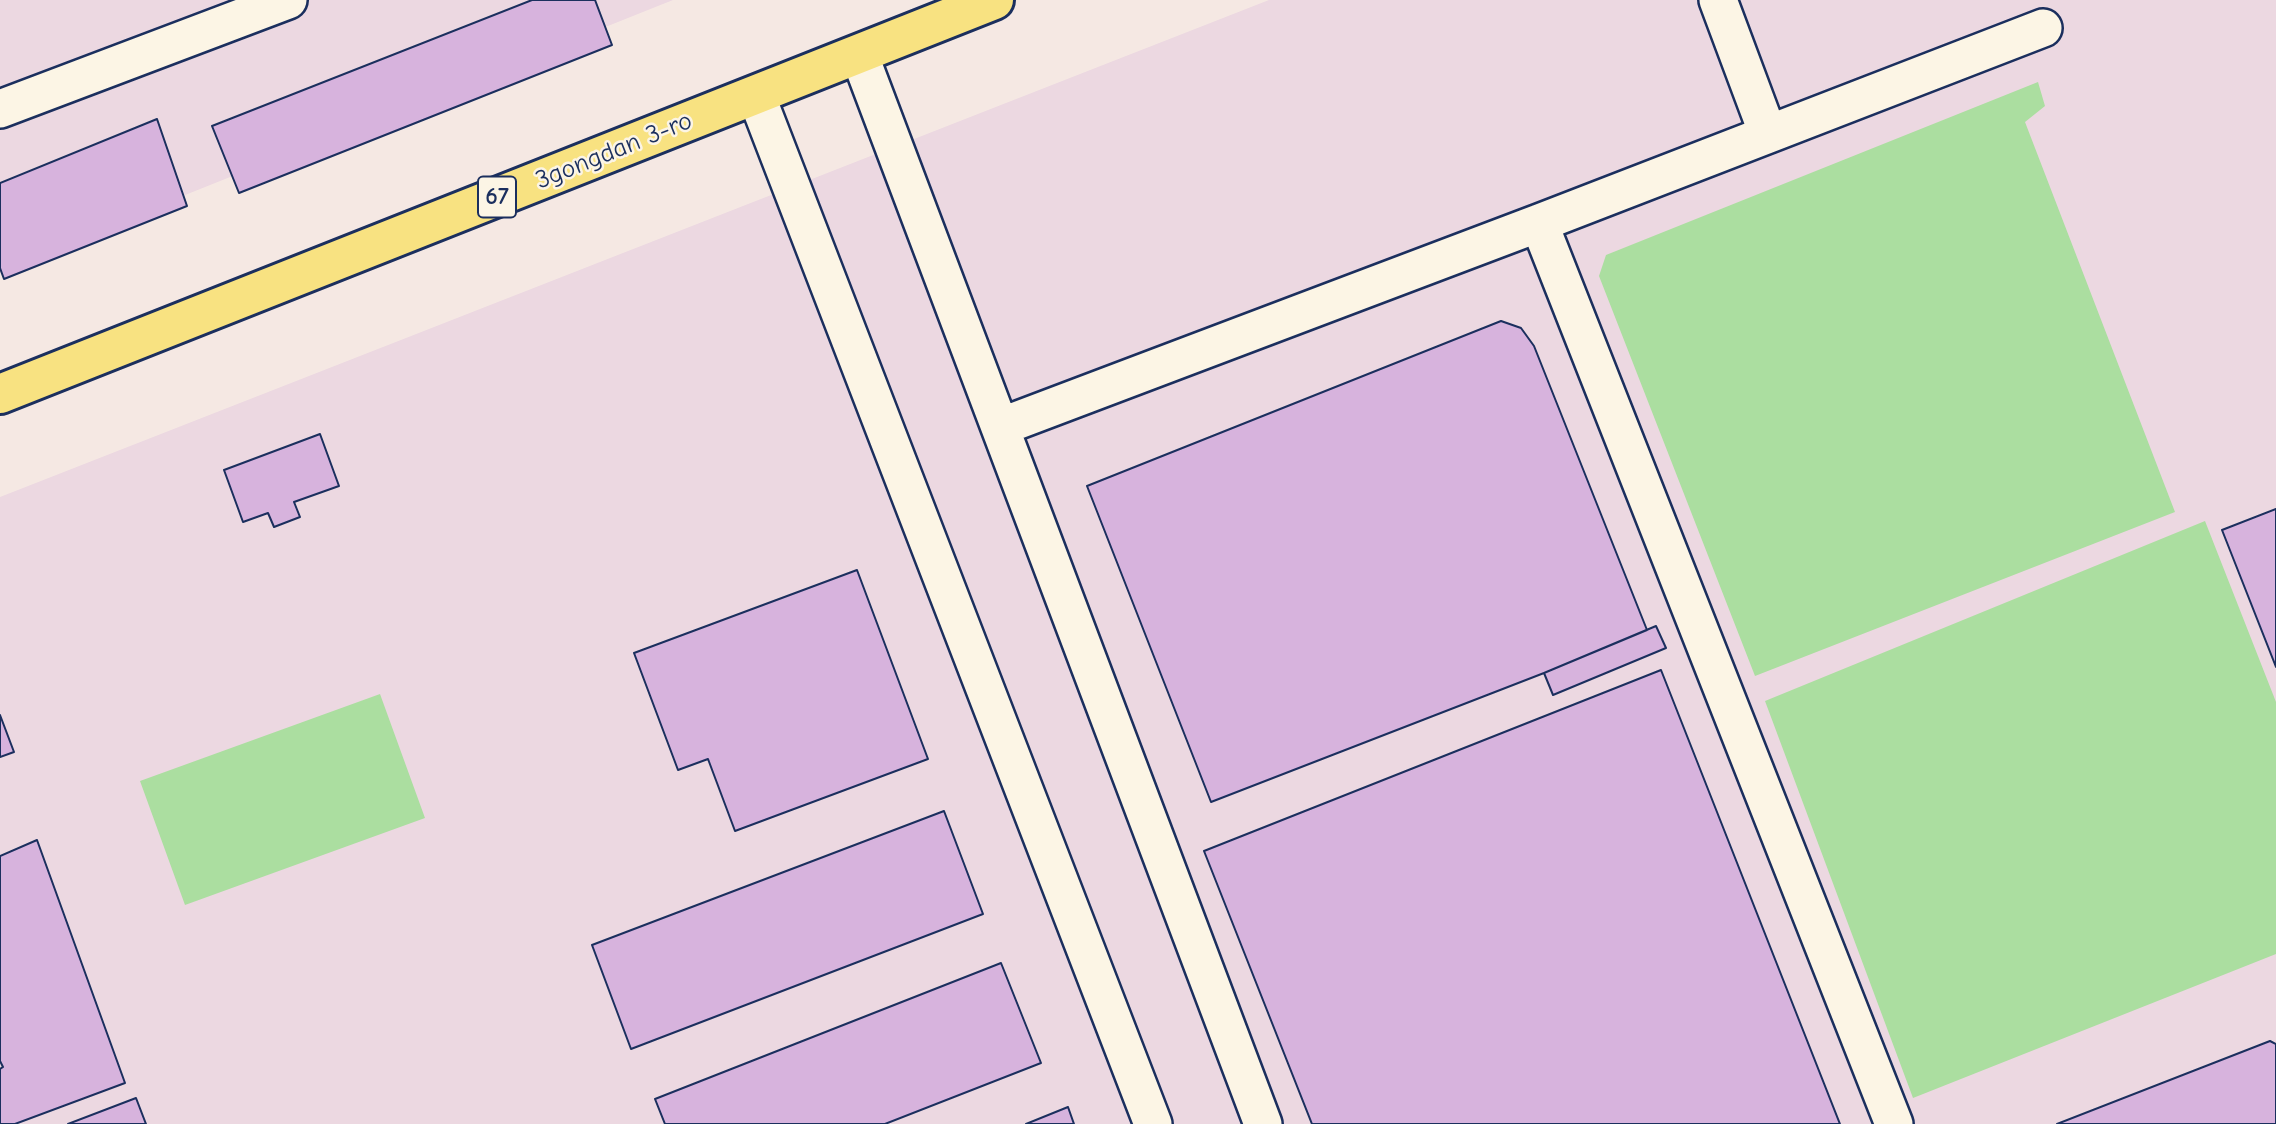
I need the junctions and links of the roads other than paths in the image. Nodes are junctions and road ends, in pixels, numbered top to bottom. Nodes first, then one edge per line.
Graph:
1 (288, 0) edge
2 (995, 0) edge
3 (1718, 0) edge
4 (2043, 28) dead end
5 (859, 54) junction
6 (757, 95) junction
7 (0, 109) edge
8 (1768, 134) junction
9 (1539, 223) junction
10 (0, 394) edge
11 (1000, 427) junction
12 (1153, 1124) edge
13 (1263, 1124) edge
14 (1894, 1124) edge

1 - 7 lane
2 - 5 main road, 3gongdan 3-ro / 67
3 - 8 lane
4 - 8 lane
5 - 6 main road, 3gongdan 3-ro / 67
5 - 11 lane
6 - 10 main road, 3gongdan 3-ro / 67
6 - 12 lane
8 - 9 lane
9 - 11 lane
9 - 14 lane
11 - 13 lane

